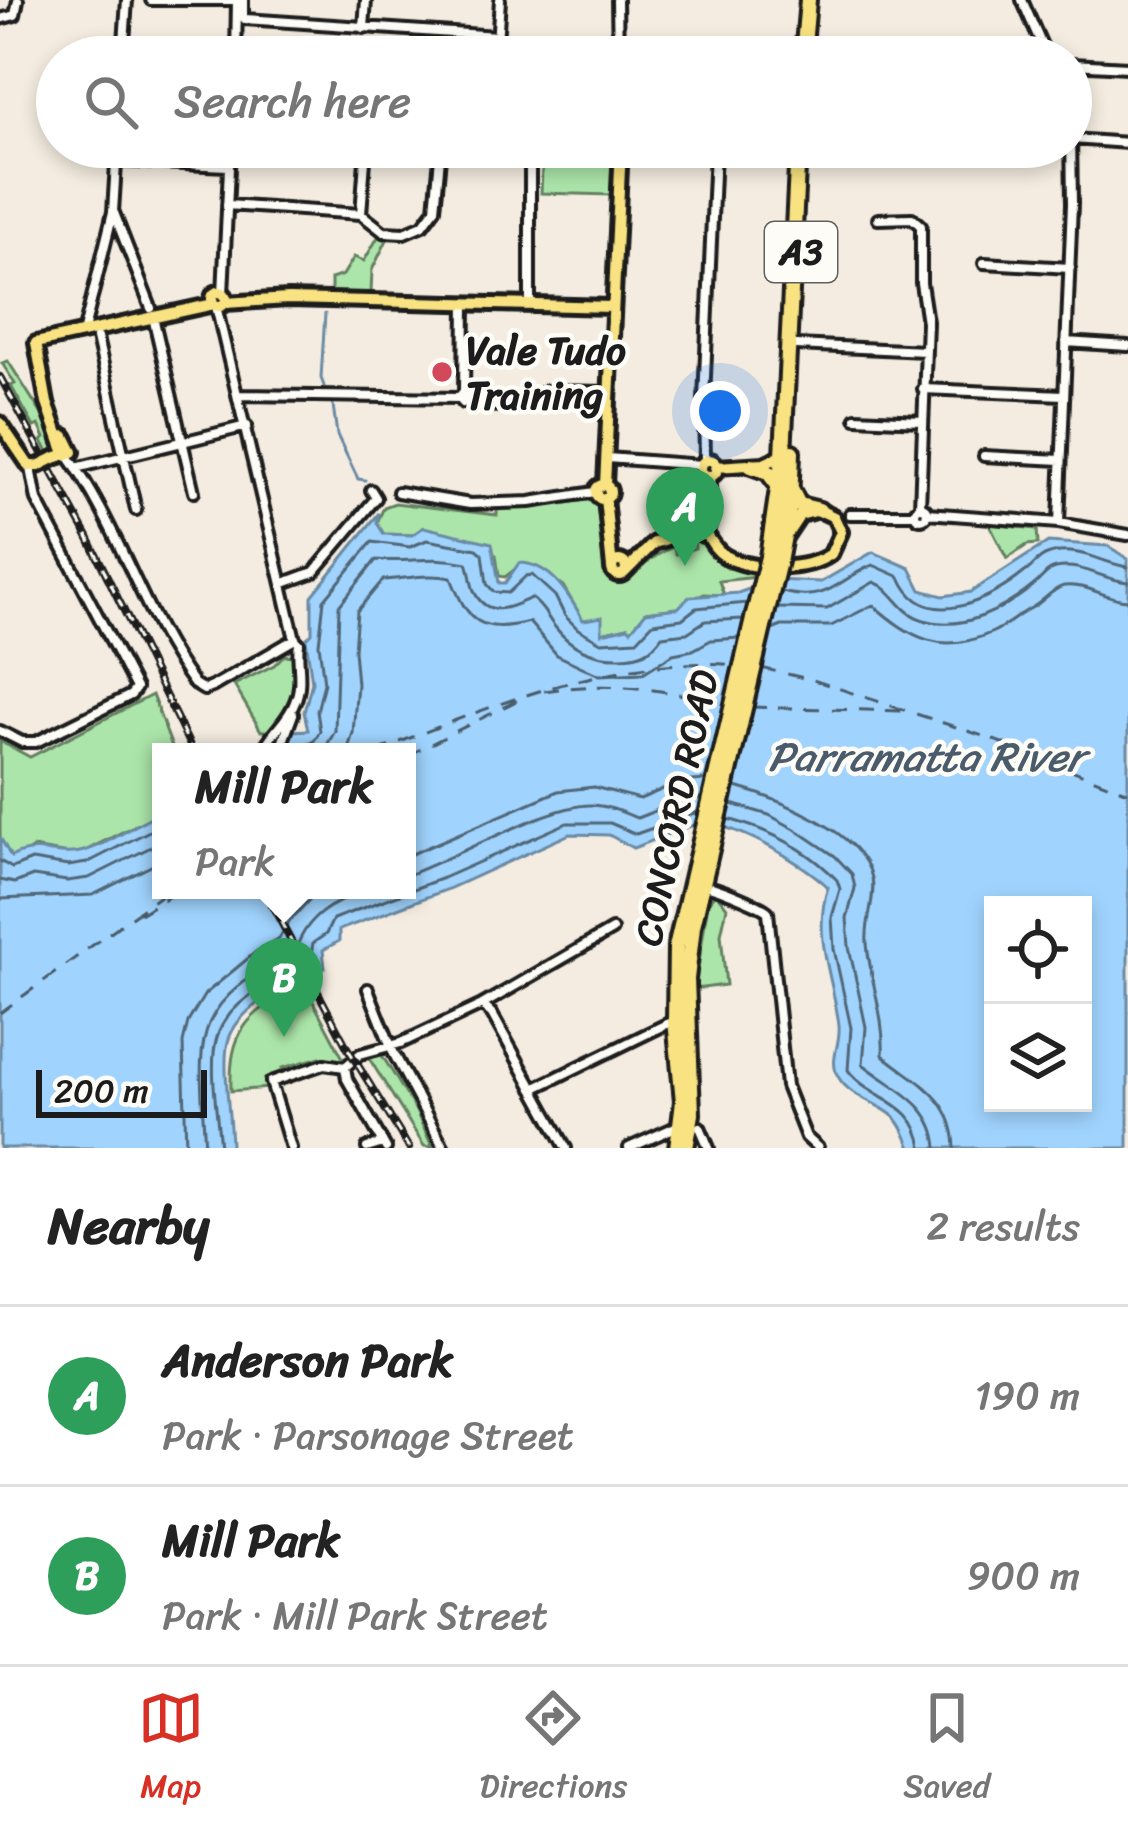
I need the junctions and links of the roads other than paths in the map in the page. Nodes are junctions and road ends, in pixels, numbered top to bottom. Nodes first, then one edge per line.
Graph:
1 (18, 0) edge
2 (127, 0) edge
3 (151, 0) edge
4 (366, 0) edge
5 (500, 0) edge
6 (617, 0) edge
7 (811, 0) edge
8 (1022, 0) edge
9 (240, 13) edge
10 (0, 19) edge
11 (364, 28) junction
12 (124, 36) edge
13 (497, 36) joint
14 (618, 36) edge
15 (810, 36) edge
16 (1038, 36) edge
17 (1092, 65) edge
18 (1128, 67) edge
19 (1092, 139) edge
20 (1128, 142) edge
21 (116, 168) edge
22 (228, 168) edge
23 (364, 168) edge
24 (440, 168) edge
25 (530, 168) edge
26 (620, 168) edge
27 (714, 168) edge
28 (801, 168) edge
29 (802, 168) edge
30 (1072, 168) edge
31 (227, 206) junction
32 (113, 212) junction
33 (361, 214) junction
34 (878, 218) dead end
35 (983, 262) dead end
36 (1070, 268) junction
37 (219, 300) junction
38 (465, 303) junction
39 (530, 304) junction
40 (612, 307) junction
41 (151, 308) dead end
42 (154, 321) dead end
43 (84, 330) junction
44 (97, 338) dead end
45 (1066, 342) junction
46 (796, 345) junction
47 (1128, 346) edge
48 (925, 351) junction
49 (923, 389) junction
50 (608, 392) junction
51 (240, 394) junction
52 (1064, 394) junction
53 (464, 397) junction
54 (856, 418) dead end
55 (922, 421) junction
56 (0, 423) edge
57 (247, 426) junction
58 (182, 441) junction
59 (64, 453) junction
60 (783, 455) junction
61 (124, 456) junction
62 (984, 456) dead end
63 (607, 458) junction
64 (1061, 460) junction
65 (751, 466) junction
66 (35, 467) junction
67 (78, 467) junction
68 (708, 467) junction
69 (786, 487) junction
70 (194, 491) dead end
71 (398, 492) dead end
72 (602, 492) junction
73 (377, 495) dead end
74 (136, 510) dead end
75 (819, 510) junction
76 (920, 511) junction
77 (850, 514) dead end
78 (1059, 523) junction
79 (701, 528) junction
80 (1128, 535) edge
81 (784, 539) junction
82 (774, 556) junction
83 (284, 583) junction
84 (294, 644) junction
85 (296, 701) junction
86 (0, 731) edge
87 (268, 743) edge
88 (283, 743) edge
89 (706, 839) junction
90 (707, 889) junction
91 (611, 930) dead end
92 (368, 989) dead end
93 (482, 1005) junction
94 (681, 1017) junction
95 (390, 1045) junction
96 (345, 1067) junction
97 (533, 1089) junction
98 (691, 1124) junction
99 (384, 1145) edge
100 (290, 1148) edge
101 (367, 1148) edge
102 (444, 1148) edge
103 (566, 1148) edge
104 (629, 1148) edge
105 (676, 1148) edge
106 (686, 1148) edge
107 (709, 1148) edge
108 (818, 1148) edge

1 - 10 street
2 - 12 street
3 - 9 street
4 - 11 street
5 - 13 street
6 - 14 street
7 - 15 highway
8 - 16 street
9 - 11 street
11 - 13 street
17 - 18 street
19 - 20 street
21 - 32 street
22 - 31 street
23 - 33 street
24 - 33 street
25 - 39 street
26 - 40 main road
27 - 68 street
28 - 60 highway, A3
29 - 46 highway, A3
30 - 36 street
31 - 33 street
31 - 37 street
32 - 41 street
32 - 43 street
34 - 48 street
35 - 36 street
36 - 45 street
37 - 38 main road
37 - 43 main road
37 - 51 street
38 - 39 main road
38 - 53 street
39 - 40 main road
40 - 50 main road
42 - 58 street
43 - 59 main road
44 - 61 street
45 - 47 street
45 - 52 street
46 - 48 street
46 - 69 highway, A3
48 - 49 street
49 - 52 street
49 - 55 street
50 - 53 street
50 - 63 main road
51 - 53 street
51 - 57 street
52 - 64 street
54 - 55 street
55 - 76 street
56 - 66 main road
57 - 58 street
57 - 83 street
58 - 61 street
58 - 70 street
59 - 66 main road, bridge
59 - 67 street
60 - 65 main road
60 - 69 highway, A3
61 - 67 street
61 - 74 street
62 - 64 street
63 - 68 street
63 - 72 main road
64 - 78 street
65 - 68 main road
65 - 69 highway
66 - 86 street
67 - 84 street
68 - 79 main road
69 - 75 highway
69 - 81 highway, A3
69 - 82 highway, A3
71 - 72 street
72 - 79 main road
73 - 83 street
75 - 79 main road
75 - 81 main road
76 - 77 street
76 - 78 street
78 - 80 street
81 - 82 highway, A3
82 - 89 highway, CONCORD ROAD / A3, bridge
83 - 84 street
84 - 85 street
85 - 87 street
85 - 88 street
89 - 90 highway, CONCORD ROAD / A3
89 - 94 highway, CONCORD ROAD / A3
90 - 94 highway, CONCORD ROAD / A3
90 - 108 street
91 - 93 street
92 - 95 street
93 - 95 street
93 - 97 street
94 - 97 street
94 - 98 highway, CONCORD ROAD / A3
95 - 96 street
95 - 102 street
96 - 99 street
96 - 100 street
97 - 103 street
98 - 104 street
98 - 105 highway, CONCORD ROAD / A3
98 - 106 highway, CONCORD ROAD / A3
98 - 107 street
99 - 101 street

